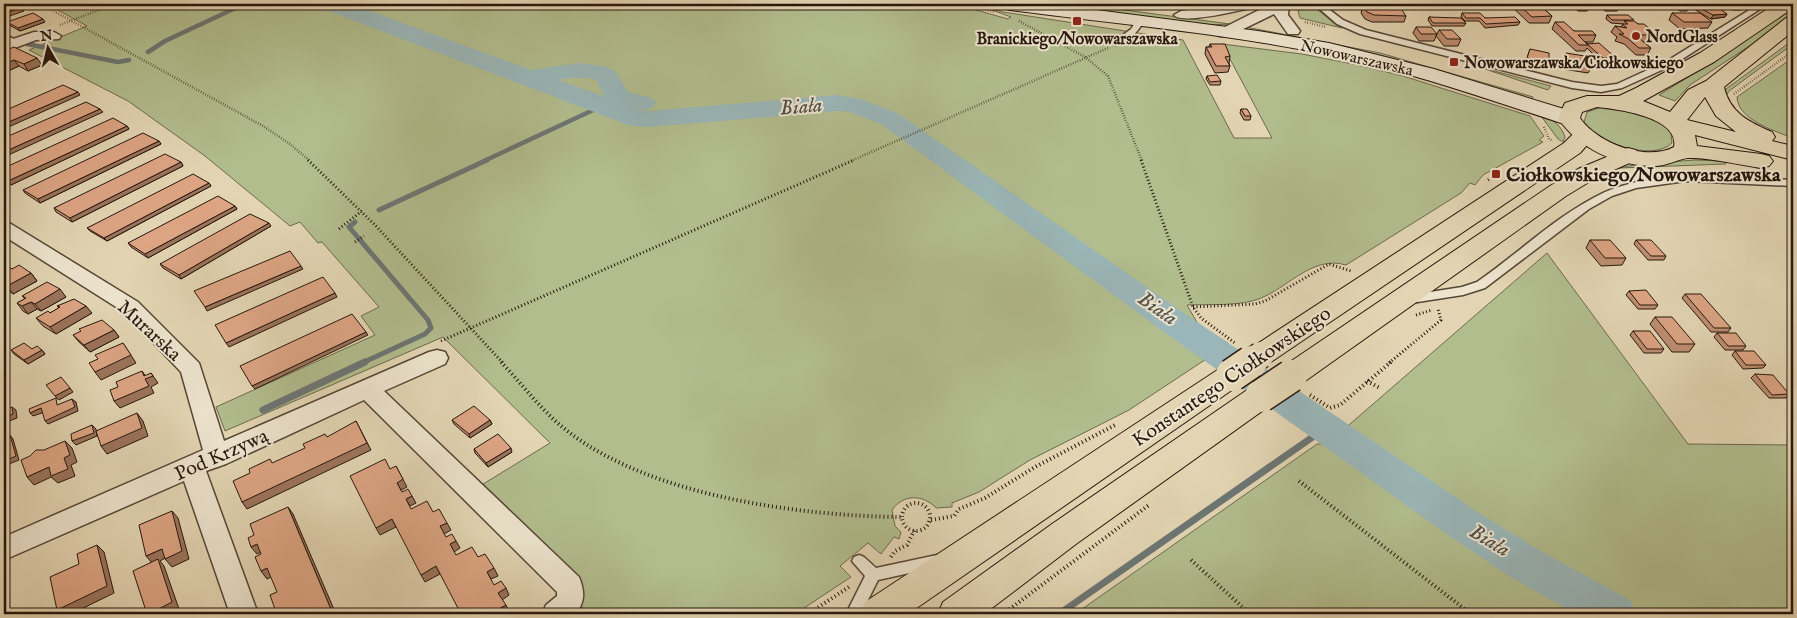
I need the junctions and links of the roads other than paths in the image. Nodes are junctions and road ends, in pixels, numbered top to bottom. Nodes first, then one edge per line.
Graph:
1 (1096, 4) edge
2 (1250, 4) edge
3 (1281, 4) edge
4 (1318, 4) edge
5 (1764, 4) edge
6 (1787, 4) edge
7 (1007, 12) edge
8 (1181, 15) junction
9 (1244, 22) junction
10 (1793, 22) edge
11 (1139, 23) junction
12 (1297, 25) junction
13 (1224, 33) junction
14 (54, 36) dead end
15 (7, 42) edge
16 (1118, 43) road end
17 (1713, 85) junction
18 (1622, 103) junction
19 (1577, 119) junction
20 (1673, 123) junction
21 (1793, 148) edge
22 (1683, 151) junction
23 (1793, 153) edge
24 (1628, 155) junction
25 (1793, 165) edge
26 (1793, 183) edge
27 (4, 228) edge
28 (1397, 301) junction
29 (438, 358) dead end
30 (367, 389) junction
31 (217, 457) junction
32 (192, 468) junction
33 (4, 549) edge
34 (964, 555) junction
35 (859, 561) dead end
36 (873, 575) junction
37 (244, 614) edge
38 (556, 614) edge
39 (853, 614) edge
40 (878, 614) edge
41 (956, 614) edge

1 - 8 main road, Nowowarszawska
2 - 8 street
3 - 9 street
3 - 12 street
4 - 5 lane
6 - 18 main road
7 - 11 main road, Nowowarszawska
8 - 9 main road, Nowowarszawska
9 - 12 main road, Nowowarszawska
9 - 13 street
10 - 17 main road
11 - 13 main road, Nowowarszawska
11 - 16 lane
12 - 19 main road, Nowowarszawska
13 - 19 main road, Nowowarszawska
14 - 15 street
17 - 20 main road
17 - 21 main road
18 - 19 main road
18 - 20 main road
19 - 24 main road
19 - 34 main road, Konstantego Ciołkowskiego, bridge
20 - 22 main road
20 - 23 main road
22 - 24 main road
22 - 25 main road
24 - 28 main road, Konstantego Ciołkowskiego
26 - 28 lane
27 - 31 street, Murarska
28 - 41 main road, Konstantego Ciołkowskiego, bridge
29 - 30 street, Pod Krzywą
30 - 31 street, Pod Krzywą
30 - 38 street
31 - 32 street, Pod Krzywą
32 - 33 street, Pod Krzywą
32 - 37 street
34 - 36 lane
34 - 40 main road, Konstantego Ciołkowskiego
35 - 36 lane
36 - 39 lane

